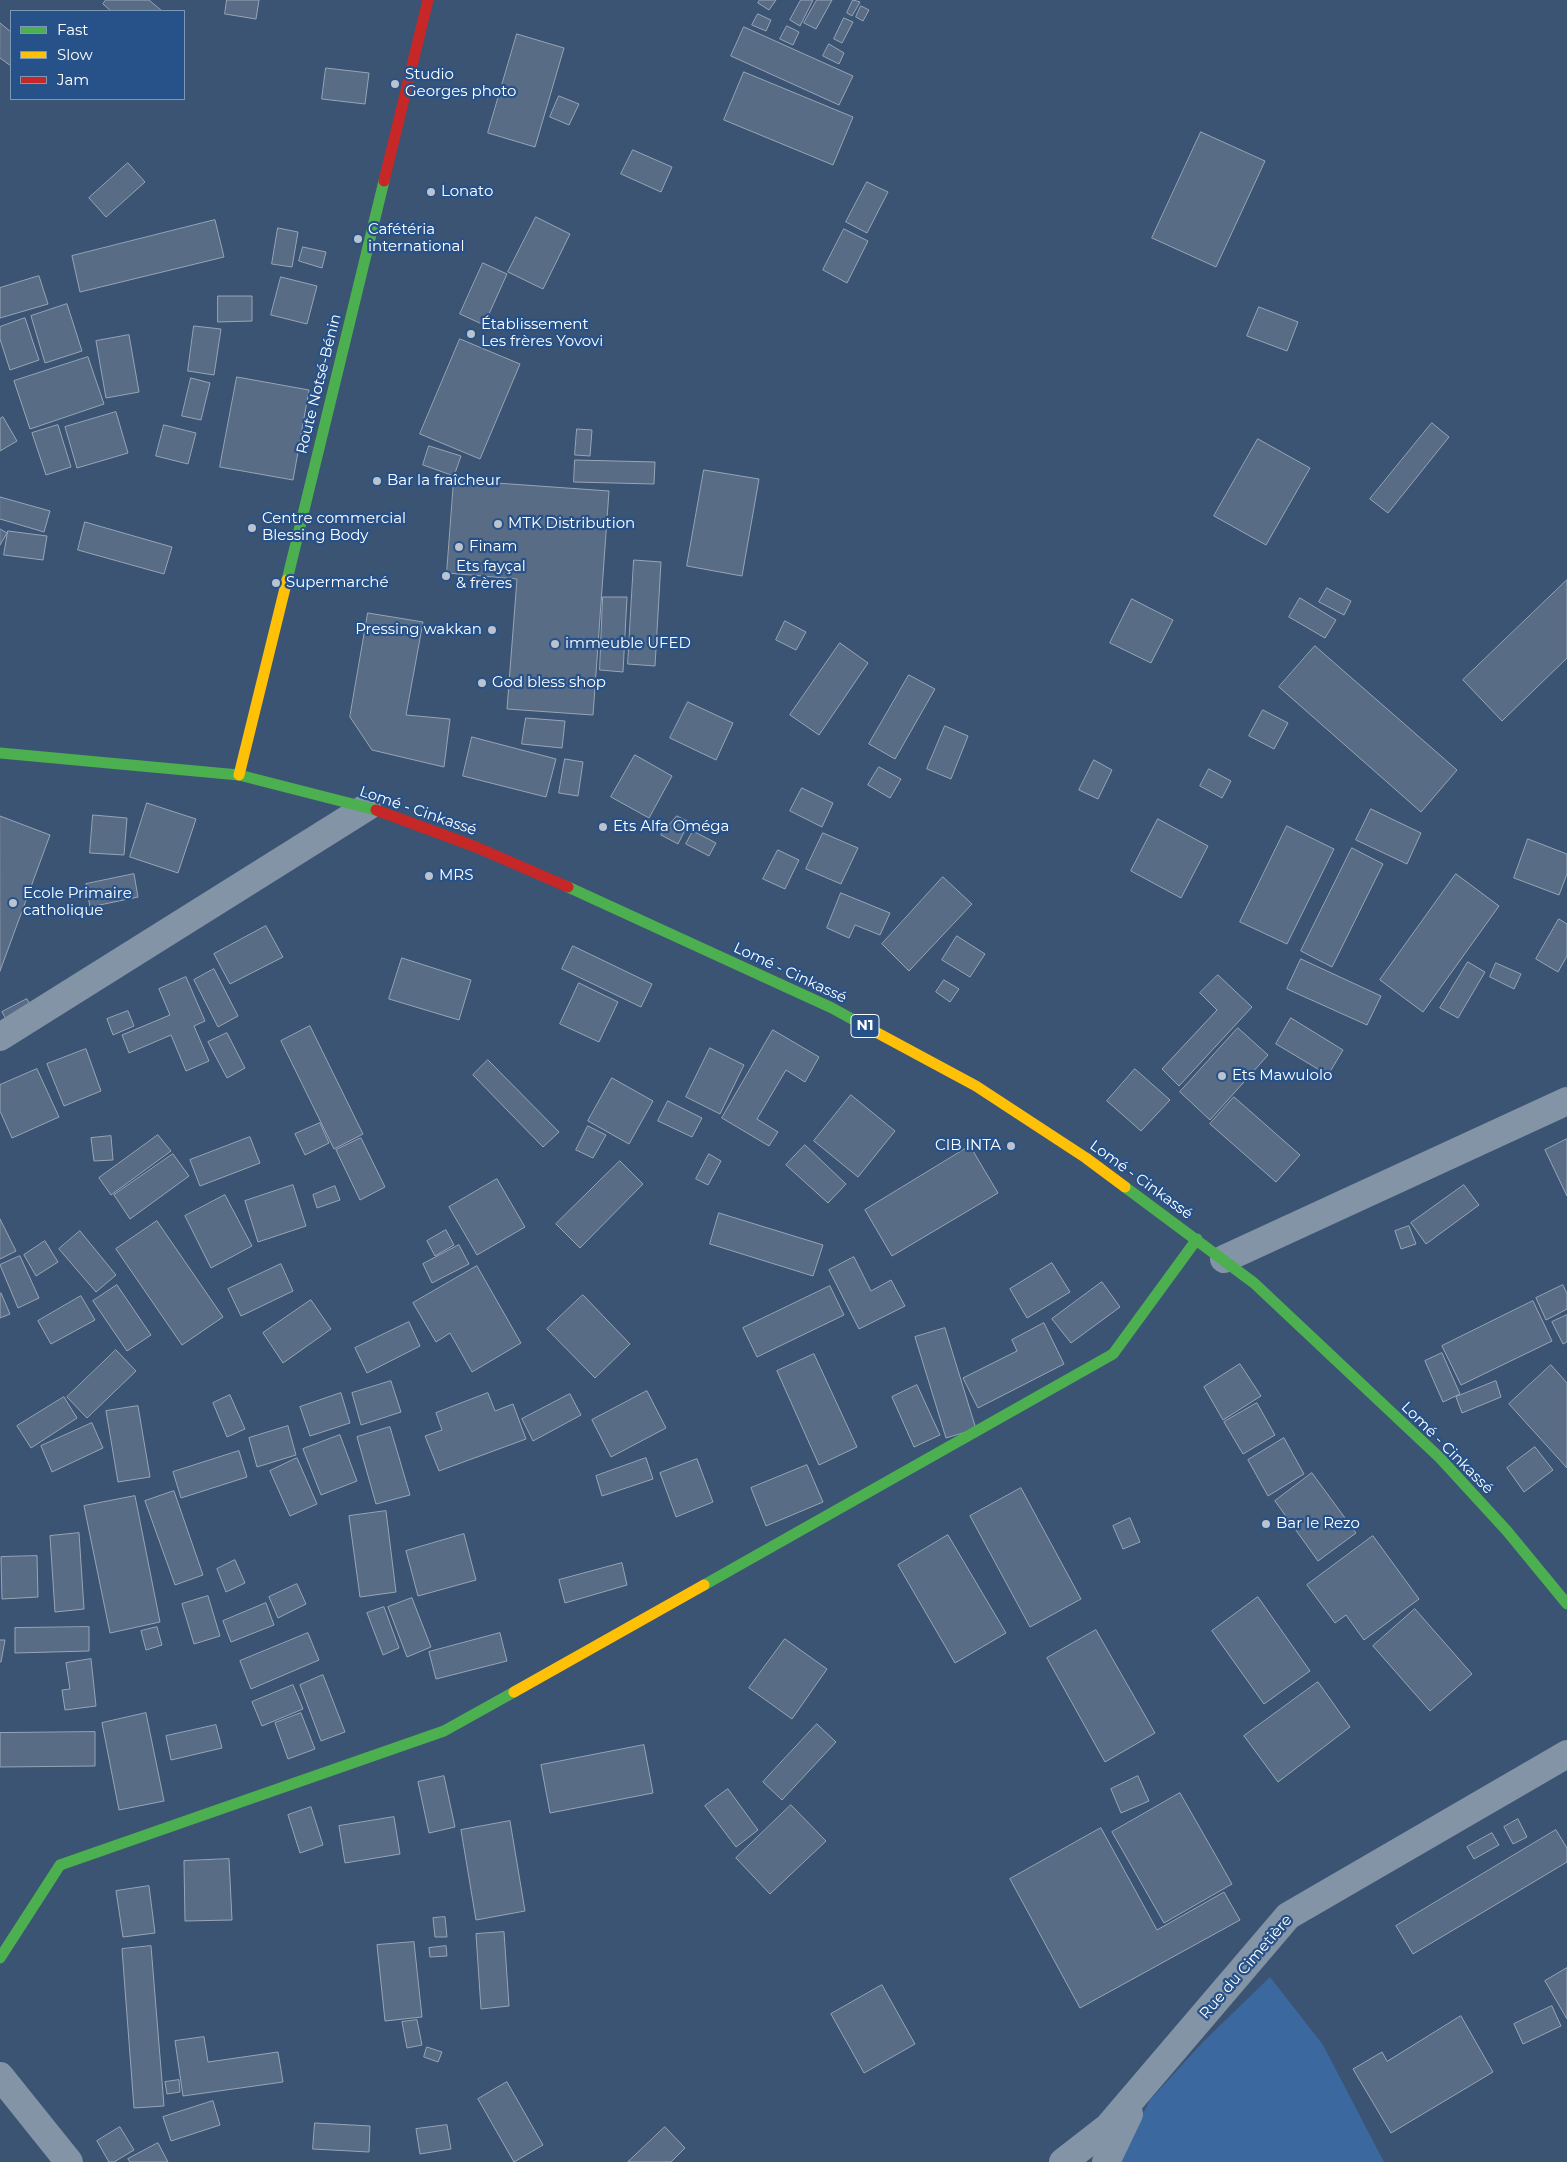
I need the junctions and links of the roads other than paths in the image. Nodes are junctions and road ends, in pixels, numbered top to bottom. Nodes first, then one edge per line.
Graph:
1 (428, 0) edge
2 (0, 753) edge
3 (239, 775) junction
4 (367, 807) junction
5 (0, 1037) edge
6 (1567, 1101) edge
7 (1197, 1239) junction
8 (1224, 1259) junction
9 (1567, 1604) edge
10 (1567, 1754) edge
11 (0, 1958) edge
12 (0, 2076) edge
13 (1139, 2092) junction
14 (69, 2162) edge
15 (1063, 2162) edge
16 (1106, 2162) edge

1 - 3 main road, Route Notsé-Bénin
2 - 3 main road, Lomé - Cinkassé / N1
3 - 4 main road, Lomé - Cinkassé / N1
4 - 5 street
4 - 7 main road, Lomé - Cinkassé / N1
6 - 8 street
7 - 8 main road, Lomé - Cinkassé / N1
7 - 11 main road
8 - 9 main road, Lomé - Cinkassé / N1
10 - 13 street, Rue du Cimetière
12 - 14 street
13 - 15 street, Rue du Cimetière
13 - 16 street

